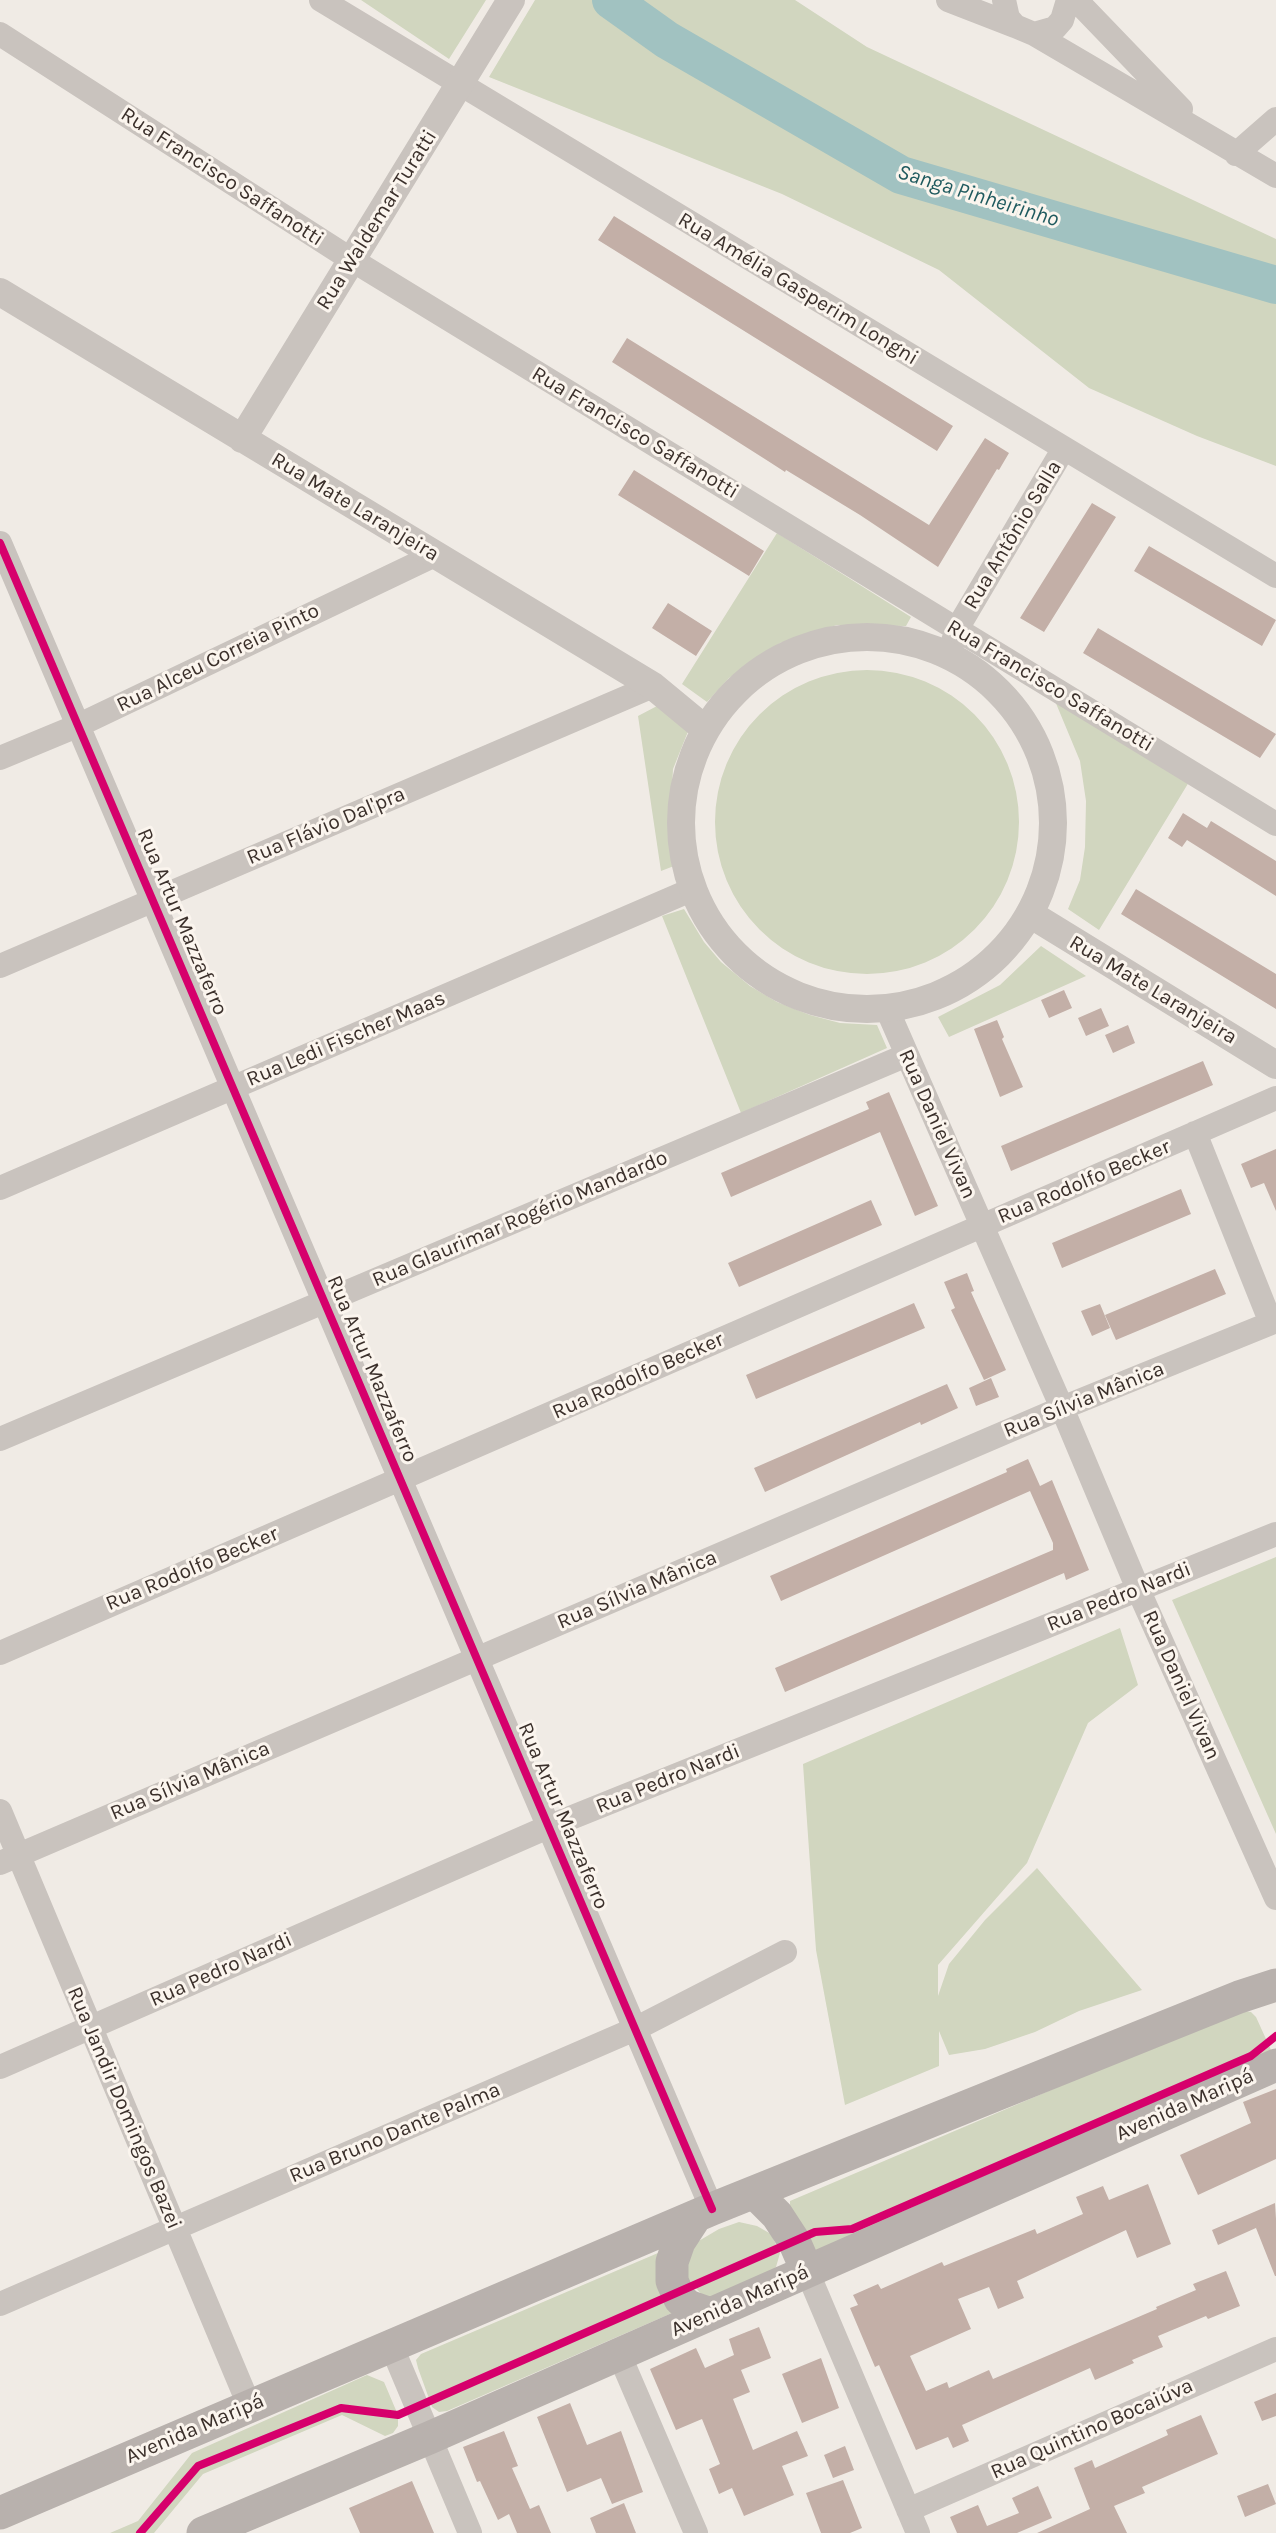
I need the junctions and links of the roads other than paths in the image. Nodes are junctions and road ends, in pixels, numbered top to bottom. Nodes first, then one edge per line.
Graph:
1 (321, 0) edge
2 (511, 0) edge
3 (948, 0) edge
4 (1004, 0) edge
5 (1068, 0) edge
6 (1076, 0) edge
7 (1025, 30) junction
8 (0, 34) edge
9 (459, 85) junction
10 (1276, 119) edge
11 (1199, 129) junction
12 (1236, 154) junction
13 (1276, 176) edge
14 (352, 260) junction
15 (0, 292) edge
16 (242, 440) junction
17 (1064, 448) junction
18 (0, 543) edge
19 (435, 555) junction
20 (1276, 576) edge
21 (953, 642) junction
22 (653, 686) junction
23 (77, 726) junction
24 (705, 729) junction
25 (0, 758) edge
26 (1276, 824) edge
27 (691, 890) junction
28 (154, 900) junction
29 (1030, 914) junction
30 (0, 966) edge
31 (887, 1009) junction
32 (907, 1055) junction
33 (1276, 1065) edge
34 (232, 1088) junction
35 (1276, 1098) edge
36 (1196, 1133) junction
37 (0, 1188) edge
38 (982, 1226) junction
39 (324, 1302) junction
40 (1274, 1322) edge
41 (1062, 1408) junction
42 (0, 1439) edge
43 (400, 1479) junction
44 (1276, 1533) edge
45 (1138, 1589) junction
46 (0, 1653) edge
47 (476, 1659) junction
48 (0, 1811) edge
49 (548, 1827) junction
50 (9, 1859) edge
51 (1276, 1898) edge
52 (785, 1952) dead end
53 (1274, 1990) edge
54 (91, 2027) junction
55 (634, 2029) junction
56 (1276, 2065) edge
57 (0, 2067) edge
58 (754, 2192) junction
59 (704, 2213) junction
60 (175, 2228) junction
61 (807, 2271) junction
62 (0, 2304) edge
63 (711, 2314) junction
64 (391, 2345) junction
65 (1276, 2349) edge
66 (619, 2354) junction
67 (249, 2405) junction
68 (429, 2438) junction
69 (908, 2510) junction
70 (0, 2513) edge
71 (203, 2533) edge
72 (470, 2533) edge
73 (696, 2533) edge
74 (918, 2533) edge

1 - 9 street, Rua Amélia Gasperim Longni
2 - 9 street, Rua Waldemar Turatti
3 - 7 street
4 - 7 street
5 - 7 street
6 - 11 street
7 - 11 street
8 - 14 street, Rua Francisco Saffanotti
9 - 14 street, Rua Waldemar Turatti
9 - 17 street, Rua Amélia Gasperim Longni
10 - 12 street
11 - 12 street
12 - 13 street
14 - 16 street, Rua Waldemar Turatti
14 - 21 street, Rua Francisco Saffanotti
15 - 16 street, Rua Mate Laranjeira
16 - 19 street, Rua Mate Laranjeira
17 - 20 street, Rua Amélia Gasperim Longni
17 - 21 street, Rua Antônio Salla
18 - 23 street, Rua Artur Mazzaferro
19 - 22 street, Rua Mate Laranjeira
19 - 23 street, Rua Alceu Correia Pinto
21 - 24 street
21 - 26 street, Rua Francisco Saffanotti
21 - 29 street
22 - 24 street, Rua Mate Laranjeira
22 - 28 street, Rua Flávio Dal'pra
23 - 25 street, Rua Alceu Correia Pinto
23 - 28 street, Rua Artur Mazzaferro
24 - 27 street
27 - 31 street
27 - 34 street, Rua Ledi Fischer Maas
28 - 30 street, Rua Flávio Dal'pra
28 - 34 street, Rua Artur Mazzaferro
29 - 31 street
29 - 33 street, Rua Mate Laranjeira
31 - 32 street, Rua Daniel Vivan
32 - 38 street, Rua Daniel Vivan
32 - 39 street, Rua Glaurimar Rogério Mandardo
34 - 37 street, Rua Ledi Fischer Maas
34 - 39 street, Rua Artur Mazzaferro
35 - 36 street, Rua Rodolfo Becker
36 - 38 street, Rua Rodolfo Becker
36 - 40 street
38 - 41 street, Rua Daniel Vivan
38 - 43 street, Rua Rodolfo Becker
39 - 42 street, Rua Glaurimar Rogério Mandardo
39 - 43 street, Rua Artur Mazzaferro
40 - 41 street, Rua Sílvia Mânica
41 - 45 street, Rua Daniel Vivan
41 - 47 street, Rua Sílvia Mânica
43 - 46 street, Rua Rodolfo Becker
43 - 47 street, Rua Artur Mazzaferro
44 - 45 street, Rua Pedro Nardi
45 - 49 street, Rua Pedro Nardi
45 - 51 street, Rua Daniel Vivan
47 - 49 street, Rua Artur Mazzaferro
47 - 50 street, Rua Sílvia Mânica
48 - 50 street, Rua Jandir Domingos Bazei
49 - 54 street, Rua Pedro Nardi
49 - 55 street, Rua Artur Mazzaferro
50 - 54 street, Rua Jandir Domingos Bazei
52 - 55 street, Rua Bruno Dante Palma
53 - 58 main road
54 - 57 street, Rua Pedro Nardi
54 - 60 street, Rua Jandir Domingos Bazei
55 - 59 street, Rua Artur Mazzaferro
55 - 60 street, Rua Bruno Dante Palma
56 - 61 main road, Avenida Maripá
58 - 59 main road
58 - 61 main road
59 - 63 main road
59 - 64 main road, Avenida Maripá
60 - 62 street, Rua Bruno Dante Palma
60 - 67 street, Rua Jandir Domingos Bazei
61 - 63 main road, Avenida Maripá
61 - 69 street
63 - 66 main road, Avenida Maripá
64 - 67 main road, Avenida Maripá
64 - 68 street
65 - 69 street, Rua Quintino Bocaiúva
66 - 68 main road, Avenida Maripá
66 - 73 street
67 - 70 main road, Avenida Maripá
68 - 71 main road, Avenida Maripá
68 - 72 street
69 - 74 street

